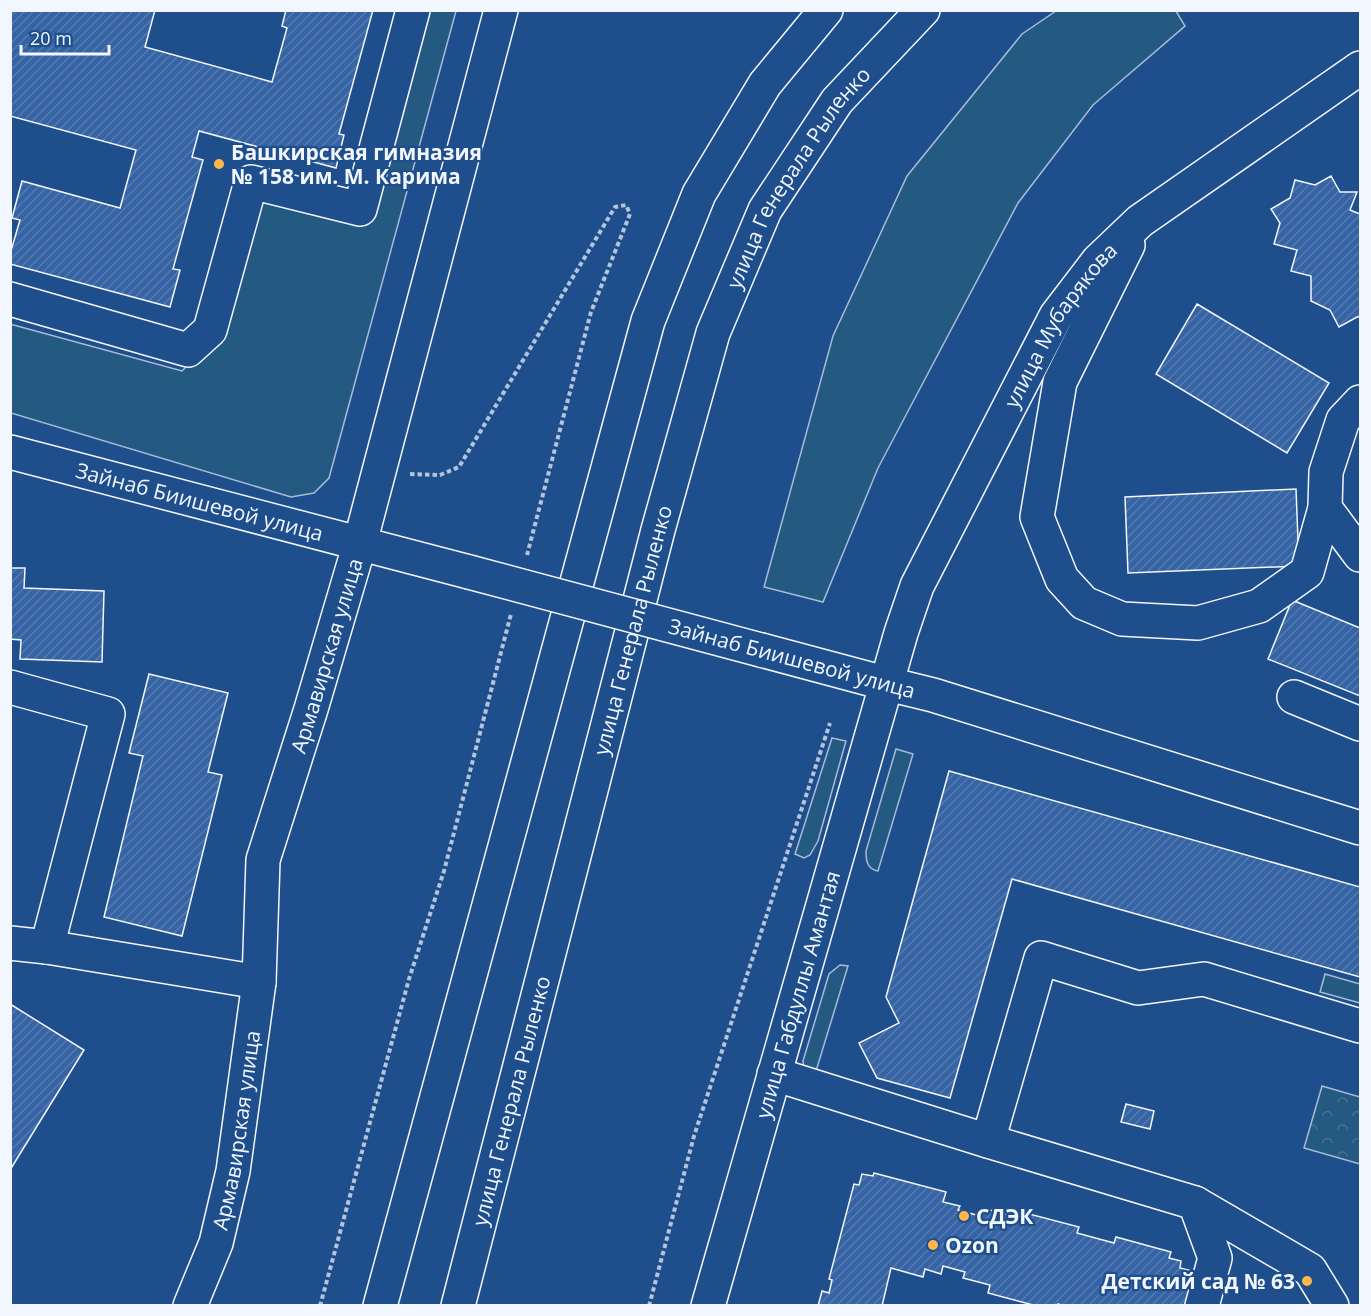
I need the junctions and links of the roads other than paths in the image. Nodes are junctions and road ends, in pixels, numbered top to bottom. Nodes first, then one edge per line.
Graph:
1 (413, 10) edge
2 (501, 10) edge
3 (826, 10) edge
4 (923, 10) edge
5 (1360, 68) edge
6 (1140, 221) junction
7 (10, 299) edge
8 (1360, 402) edge
9 (10, 452) edge
10 (1325, 507) junction
11 (360, 543) junction
12 (1360, 555) edge
13 (888, 684) junction
14 (10, 687) edge
15 (1294, 697) dead end
16 (1360, 724) edge
17 (1360, 828) edge
18 (10, 943) edge
19 (47, 947) junction
20 (259, 982) junction
21 (1360, 1026) edge
22 (774, 1074) junction
23 (988, 1142) junction
24 (1195, 1203) junction
25 (190, 1305) edge
26 (380, 1305) edge
27 (458, 1305) edge
28 (708, 1305) edge
29 (1202, 1305) edge
30 (1332, 1305) edge

1 - 7 street
2 - 11 street, Армавирская улица
3 - 26 street
4 - 27 street, улица Генерала Рыленко
5 - 6 street, улица Мубарякова
6 - 10 street
6 - 13 street, улица Мубарякова
8 - 10 street
9 - 11 street, Зайнаб Биишевой улица
10 - 12 street
11 - 13 street, Зайнаб Биишевой улица, bridge
11 - 20 street, Армавирская улица
13 - 17 street, Зайнаб Биишевой улица
13 - 22 street, улица Габдуллы Амантая
14 - 19 street
15 - 16 street
18 - 19 street
19 - 20 street
20 - 25 street, Армавирская улица
21 - 23 street
22 - 23 street
22 - 28 street, улица Габдуллы Амантая
23 - 24 street
24 - 29 street
24 - 30 street

